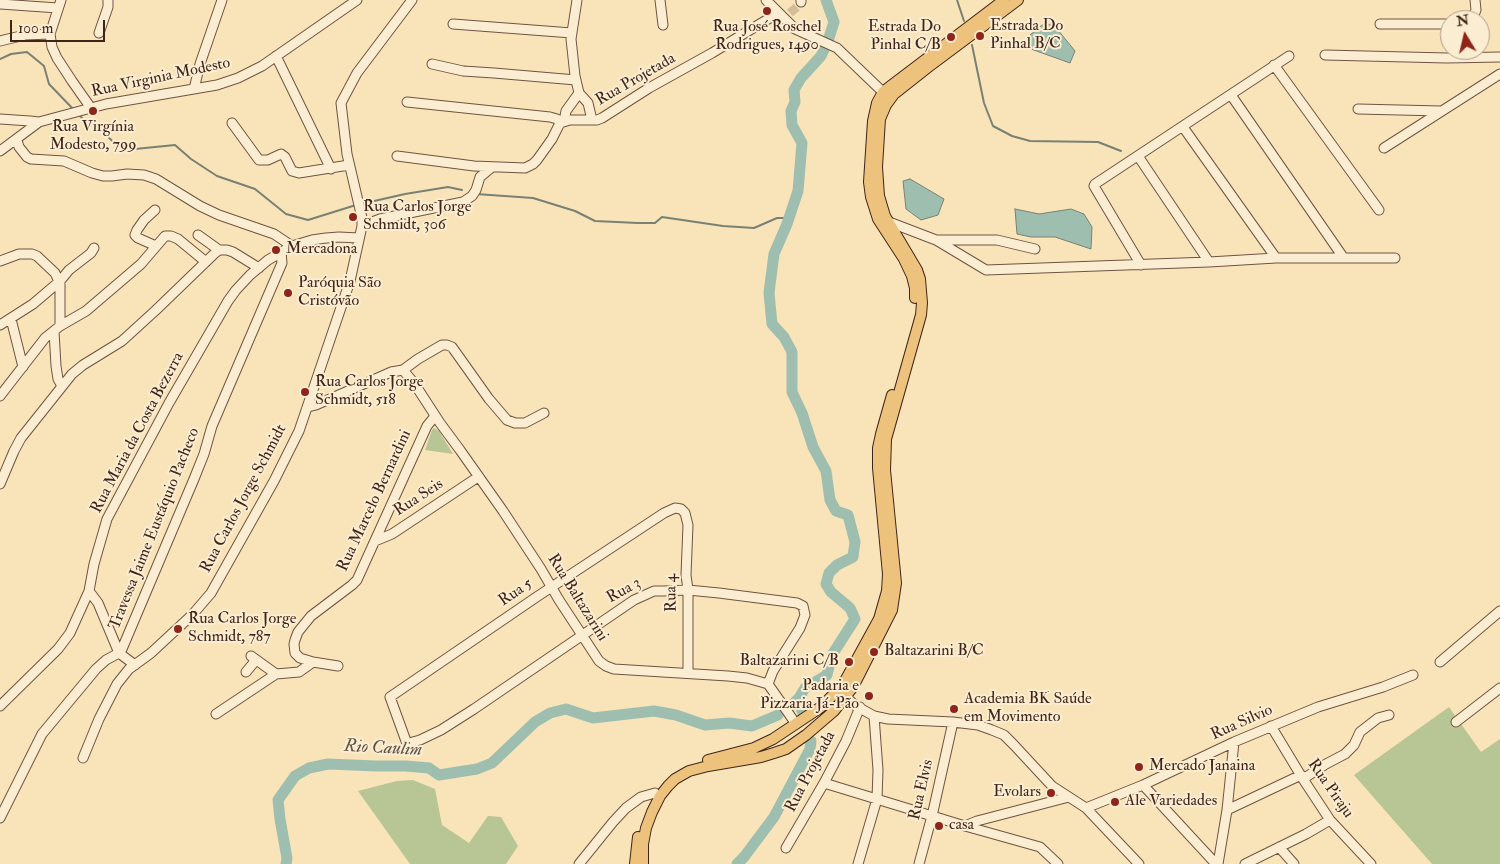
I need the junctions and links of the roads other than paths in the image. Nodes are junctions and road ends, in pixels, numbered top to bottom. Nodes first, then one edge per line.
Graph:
1 (108, 0) edge
2 (222, 0) edge
3 (357, 0) edge
4 (412, 0) edge
5 (577, 0) edge
6 (660, 0) edge
7 (766, 0) edge
8 (1004, 0) edge
9 (1018, 0) edge
10 (0, 4) edge
11 (60, 4) edge
12 (784, 15) junction
13 (453, 24) dead end
14 (663, 24) dead end
15 (1380, 24) dead end
16 (1440, 24) edge
17 (99, 33) dead end
18 (572, 33) junction
19 (50, 34) junction
20 (0, 41) edge
21 (1325, 55) dead end
22 (276, 56) junction
23 (1289, 56) dead end
24 (1500, 57) edge
25 (432, 64) dead end
26 (1274, 65) junction
27 (1500, 74) edge
28 (576, 80) junction
29 (194, 89) junction
30 (579, 93) junction
31 (886, 95) junction
32 (1231, 95) junction
33 (407, 102) dead end
34 (91, 108) junction
35 (1358, 108) dead end
36 (1441, 111) junction
37 (0, 119) edge
38 (592, 120) junction
39 (39, 122) junction
40 (562, 122) junction
41 (232, 123) dead end
42 (1183, 127) junction
43 (17, 140) junction
44 (1384, 148) dead end
45 (0, 151) edge
46 (397, 156) dead end
47 (1138, 156) junction
48 (349, 165) junction
49 (474, 166) junction
50 (492, 167) junction
51 (331, 169) junction
52 (480, 178) junction
53 (155, 210) dead end
54 (1379, 210) dead end
55 (889, 222) junction
56 (362, 226) junction
57 (198, 235) dead end
58 (359, 238) junction
59 (936, 240) junction
60 (156, 246) junction
61 (292, 246) junction
62 (94, 248) dead end
63 (1035, 249) dead end
64 (219, 250) junction
65 (281, 252) junction
66 (1343, 257) junction
67 (1276, 258) junction
68 (1396, 258) dead end
69 (0, 261) edge
70 (206, 262) junction
71 (1209, 262) junction
72 (1141, 265) junction
73 (259, 268) junction
74 (60, 281) junction
75 (11, 319) junction
76 (0, 325) edge
77 (57, 329) junction
78 (24, 367) junction
79 (403, 370) junction
80 (62, 386) junction
81 (0, 396) edge
82 (308, 407) junction
83 (544, 413) dead end
84 (435, 416) junction
85 (478, 477) junction
86 (0, 484) edge
87 (685, 513) joint
88 (374, 541) junction
89 (551, 588) junction
90 (688, 590) junction
91 (88, 591) junction
92 (1500, 611) edge
93 (582, 634) junction
94 (119, 653) junction
95 (313, 662) junction
96 (1440, 662) dead end
97 (135, 665) junction
98 (338, 666) dead end
99 (246, 672) dead end
100 (688, 673) junction
101 (276, 674) junction
102 (1413, 675) dead end
103 (768, 684) junction
104 (1500, 688) edge
105 (841, 697) junction
106 (0, 706) edge
107 (858, 707) junction
108 (216, 714) dead end
109 (811, 714) junction
110 (1389, 715) dead end
111 (874, 716) junction
112 (953, 722) junction
113 (1456, 722) dead end
114 (796, 724) junction
115 (1271, 726) junction
116 (816, 727) junction
117 (773, 739) junction
118 (1234, 742) junction
119 (408, 743) joint
120 (780, 751) junction
121 (83, 758) dead end
122 (1302, 777) junction
123 (824, 784) junction
124 (1143, 785) junction
125 (655, 793) junction
126 (1069, 797) junction
127 (877, 799) junction
128 (1086, 808) junction
129 (1227, 810) junction
130 (932, 816) junction
131 (0, 818) edge
132 (1330, 820) junction
133 (965, 826) junction
134 (1279, 847) junction
135 (786, 848) dead end
136 (582, 862) edge
137 (636, 864) edge
138 (643, 864) edge
139 (858, 864) edge
140 (919, 864) edge
141 (1058, 864) edge
142 (1139, 864) edge
143 (1217, 864) edge
144 (1245, 864) edge
145 (1294, 864) edge
146 (1370, 864) edge

1 - 17 street
2 - 29 street
3 - 22 street, Rua Virginia Modesto
4 - 48 street, Rua Carlos Jorge Schmidt
5 - 18 street
6 - 14 street
7 - 12 street
8 - 31 main road
9 - 31 main road
10 - 11 street
11 - 19 street
12 - 31 street
12 - 38 street, Rua Projetada
13 - 18 street
15 - 16 street
18 - 28 street
19 - 20 street
19 - 34 street
21 - 24 street
22 - 29 street, Rua Virginia Modesto
22 - 51 street
23 - 26 street
25 - 28 street
26 - 32 street
26 - 54 street
27 - 36 street
28 - 30 street
29 - 34 street, Rua Virginia Modesto
30 - 38 street
30 - 40 street
31 - 55 main road
31 - 105 main road
32 - 42 street
32 - 66 street
33 - 40 street, Rua Projetada
34 - 39 street, Rua Virginia Modesto
35 - 36 street
36 - 44 street
37 - 39 street
38 - 40 street, Rua Projetada
39 - 43 street
40 - 50 street
41 - 51 street
42 - 47 street
42 - 67 street
43 - 45 street
43 - 61 street
46 - 49 street
47 - 71 street
47 - 72 street
48 - 51 street
48 - 56 street, Rua Carlos Jorge Schmidt
49 - 50 street
49 - 52 street
50 - 52 street
52 - 56 street
53 - 60 street
55 - 59 street
55 - 105 main road
56 - 58 street, Rua Carlos Jorge Schmidt
57 - 64 street
58 - 61 street, Rua Maria da Costa Bezerra
58 - 82 street, Rua Carlos Jorge Schmidt
59 - 63 street
59 - 72 street
60 - 70 street
60 - 77 street
61 - 65 street, Rua Maria da Costa Bezerra
62 - 74 street
64 - 70 street
64 - 73 street
65 - 73 street, Rua Maria da Costa Bezerra
65 - 94 street, Travessa Jaime Eustáquio Pacheco
66 - 67 street
66 - 68 street
67 - 71 street
69 - 74 street
70 - 80 street
71 - 72 street
73 - 91 street, Rua Maria da Costa Bezerra
74 - 75 street
74 - 77 street
75 - 76 street
75 - 78 street
77 - 78 street
77 - 80 street
78 - 81 street
79 - 82 street
79 - 83 street
79 - 84 street, Rua Baltazarini
80 - 86 street
82 - 97 street, Rua Carlos Jorge Schmidt
84 - 85 street, Rua Baltazarini
84 - 88 street, Rua Marcelo Bernardini
85 - 88 street, Rua Seis
85 - 89 street, Rua Baltazarini
87 - 89 street, Rua 5
87 - 90 street, Rua 4
88 - 95 street, Rua Marcelo Bernardini
89 - 93 street, Rua Baltazarini
89 - 119 street, Rua 5
90 - 93 street, Rua 3
90 - 100 street, Rua 4
90 - 103 street, Rua 3
91 - 94 street
91 - 106 street, Rua Maria da Costa Bezerra
92 - 96 street
93 - 100 street, Rua Baltazarini
93 - 119 street, Rua 3
94 - 97 street
94 - 131 street, Travessa Jaime Eustáquio Pacheco
95 - 98 street
95 - 101 street
97 - 121 street, Rua Carlos Jorge Schmidt
99 - 101 street
100 - 103 street, Rua Baltazarini
101 - 108 street
102 - 115 street, Rua Silvio
103 - 114 street
104 - 113 street
105 - 107 street
105 - 109 main road
105 - 116 main road
107 - 111 street
107 - 123 street, Rua Projetada
109 - 114 main road
109 - 116 main road
110 - 122 street
111 - 112 street
111 - 127 street
112 - 126 street
112 - 130 street, Rua Elvis
114 - 117 main road
115 - 118 street, Rua Silvio
115 - 122 street, Rua Piraju
116 - 120 main road
117 - 120 main road
117 - 125 main road
118 - 124 street, Rua Silvio
118 - 129 street
120 - 138 main road
122 - 129 street
122 - 132 street, Rua Piraju
123 - 127 street
123 - 135 street, Rua Projetada
124 - 128 street, Rua Silvio
124 - 143 street
125 - 136 street
125 - 137 main road
126 - 128 street
126 - 133 street
127 - 130 street
127 - 139 street
128 - 142 street
129 - 143 street
130 - 133 street
130 - 140 street, Rua Elvis
132 - 134 street
132 - 146 street, Rua Piraju
133 - 141 street
134 - 144 street
134 - 145 street

